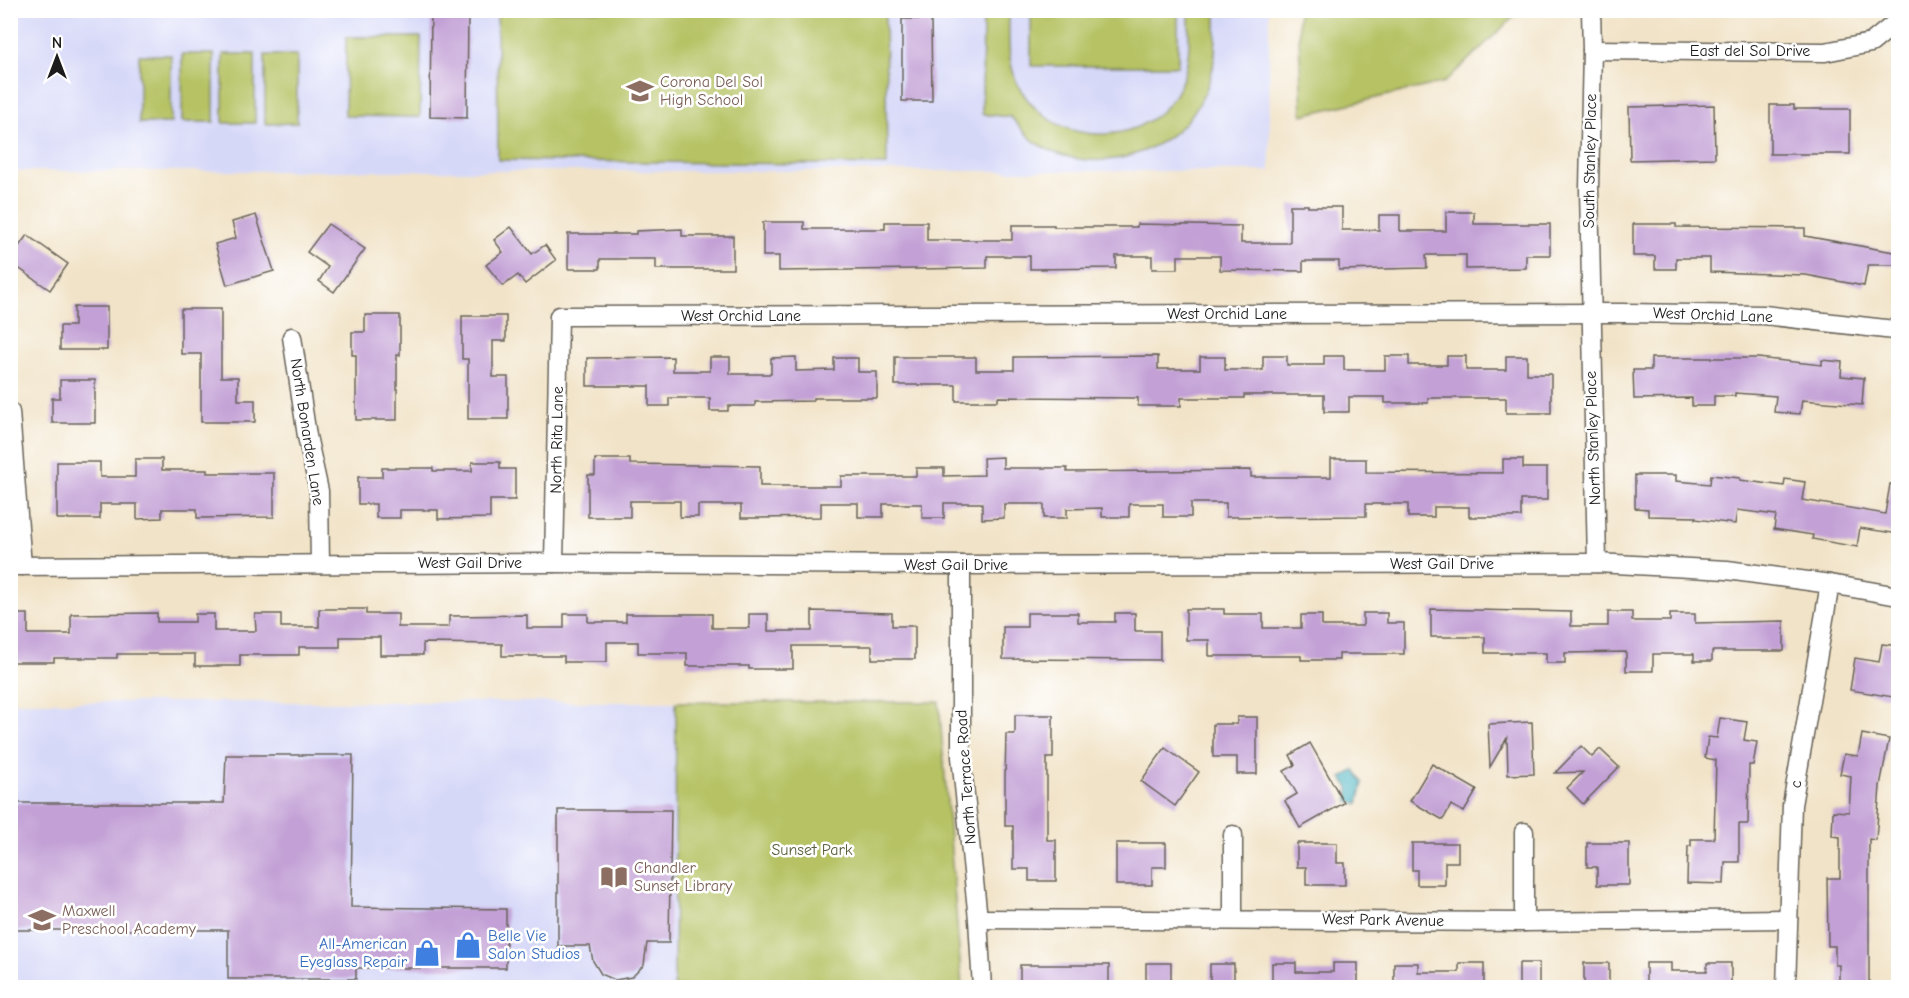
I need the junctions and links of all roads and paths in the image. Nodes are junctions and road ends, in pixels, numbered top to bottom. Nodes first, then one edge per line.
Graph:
1 (1591, 10) edge
2 (1899, 21) edge
3 (1592, 50) junction
4 (1590, 312) junction
5 (559, 316) joint
6 (1894, 330) dead end
7 (292, 337) dead end
8 (10, 412) edge
9 (554, 563) junction
10 (1597, 563) junction
11 (320, 564) junction
12 (962, 565) junction
13 (16, 566) edge
14 (1830, 584) junction
15 (1899, 596) edge
16 (1524, 832) dead end
17 (1233, 835) dead end
18 (978, 919) junction
19 (1233, 919) junction
20 (1788, 919) junction
21 (1524, 922) junction
22 (982, 987) edge
23 (1786, 987) edge

1 - 3 street, South Stanley Place
2 - 3 street, East del Sol Drive
3 - 4 street, South Stanley Place
4 - 5 street, West Orchid Lane
4 - 6 street, West Orchid Lane
4 - 10 street, North Stanley Place
5 - 9 street, North Rita Lane
7 - 11 street, North Bonarden Lane
8 - 13 street
9 - 11 street, West Gail Drive
9 - 12 street, West Gail Drive
10 - 12 street, West Gail Drive
10 - 14 street, West Gail Drive
11 - 13 street, West Gail Drive
12 - 18 street, North Terrace Road
14 - 15 street, West Gail Drive
14 - 20 street, c
16 - 21 street
17 - 19 street
18 - 19 street, West Park Avenue
18 - 22 street, North Terrace Road
19 - 21 street, West Park Avenue
20 - 21 street, West Park Avenue
20 - 23 street, c

